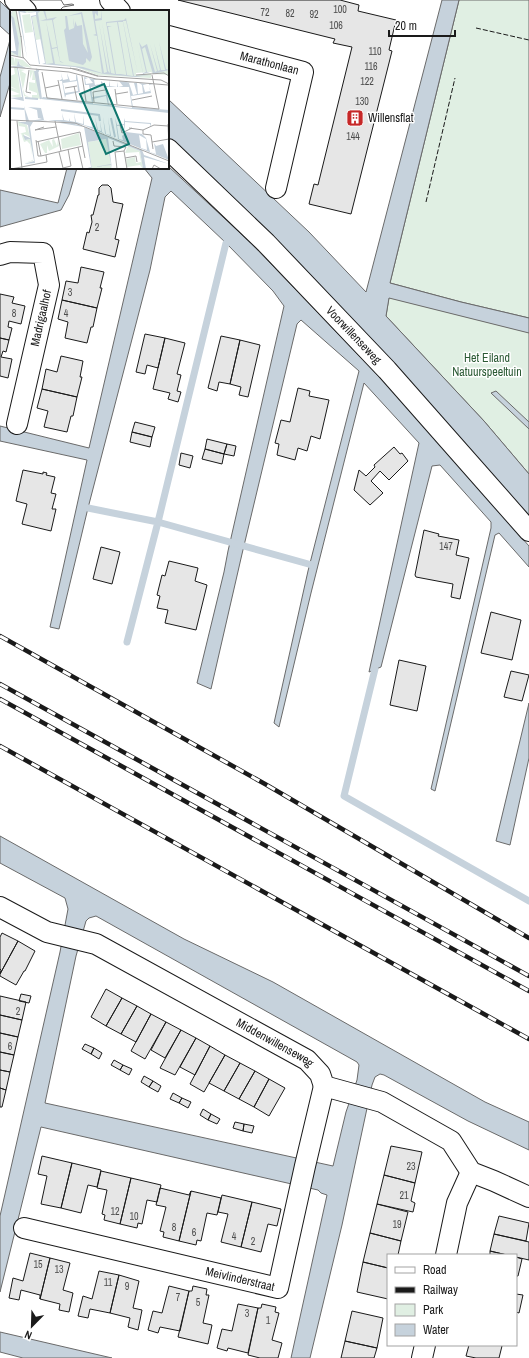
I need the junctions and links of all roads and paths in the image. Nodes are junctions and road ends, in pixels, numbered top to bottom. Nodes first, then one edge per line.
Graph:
1 (110, 0) edge
2 (119, 10) edge
3 (169, 36) edge
4 (169, 150) edge
5 (276, 188) dead end
6 (0, 255) edge
7 (17, 424) dead end
8 (529, 531) edge
9 (0, 908) edge
10 (324, 1086) junction
11 (471, 1172) junction
12 (529, 1197) edge
13 (24, 1228) dead end
14 (446, 1254) edge
15 (425, 1346) edge
16 (422, 1358) edge

1 - 2 street
3 - 5 street, Marathonlaan
4 - 8 street, Voorwillenseweg
6 - 7 street, Madrigaalhof
9 - 10 street, Middenwillenseweg
10 - 11 street
10 - 13 street, Meivlinderstraat
11 - 12 street
11 - 14 street
15 - 16 street

